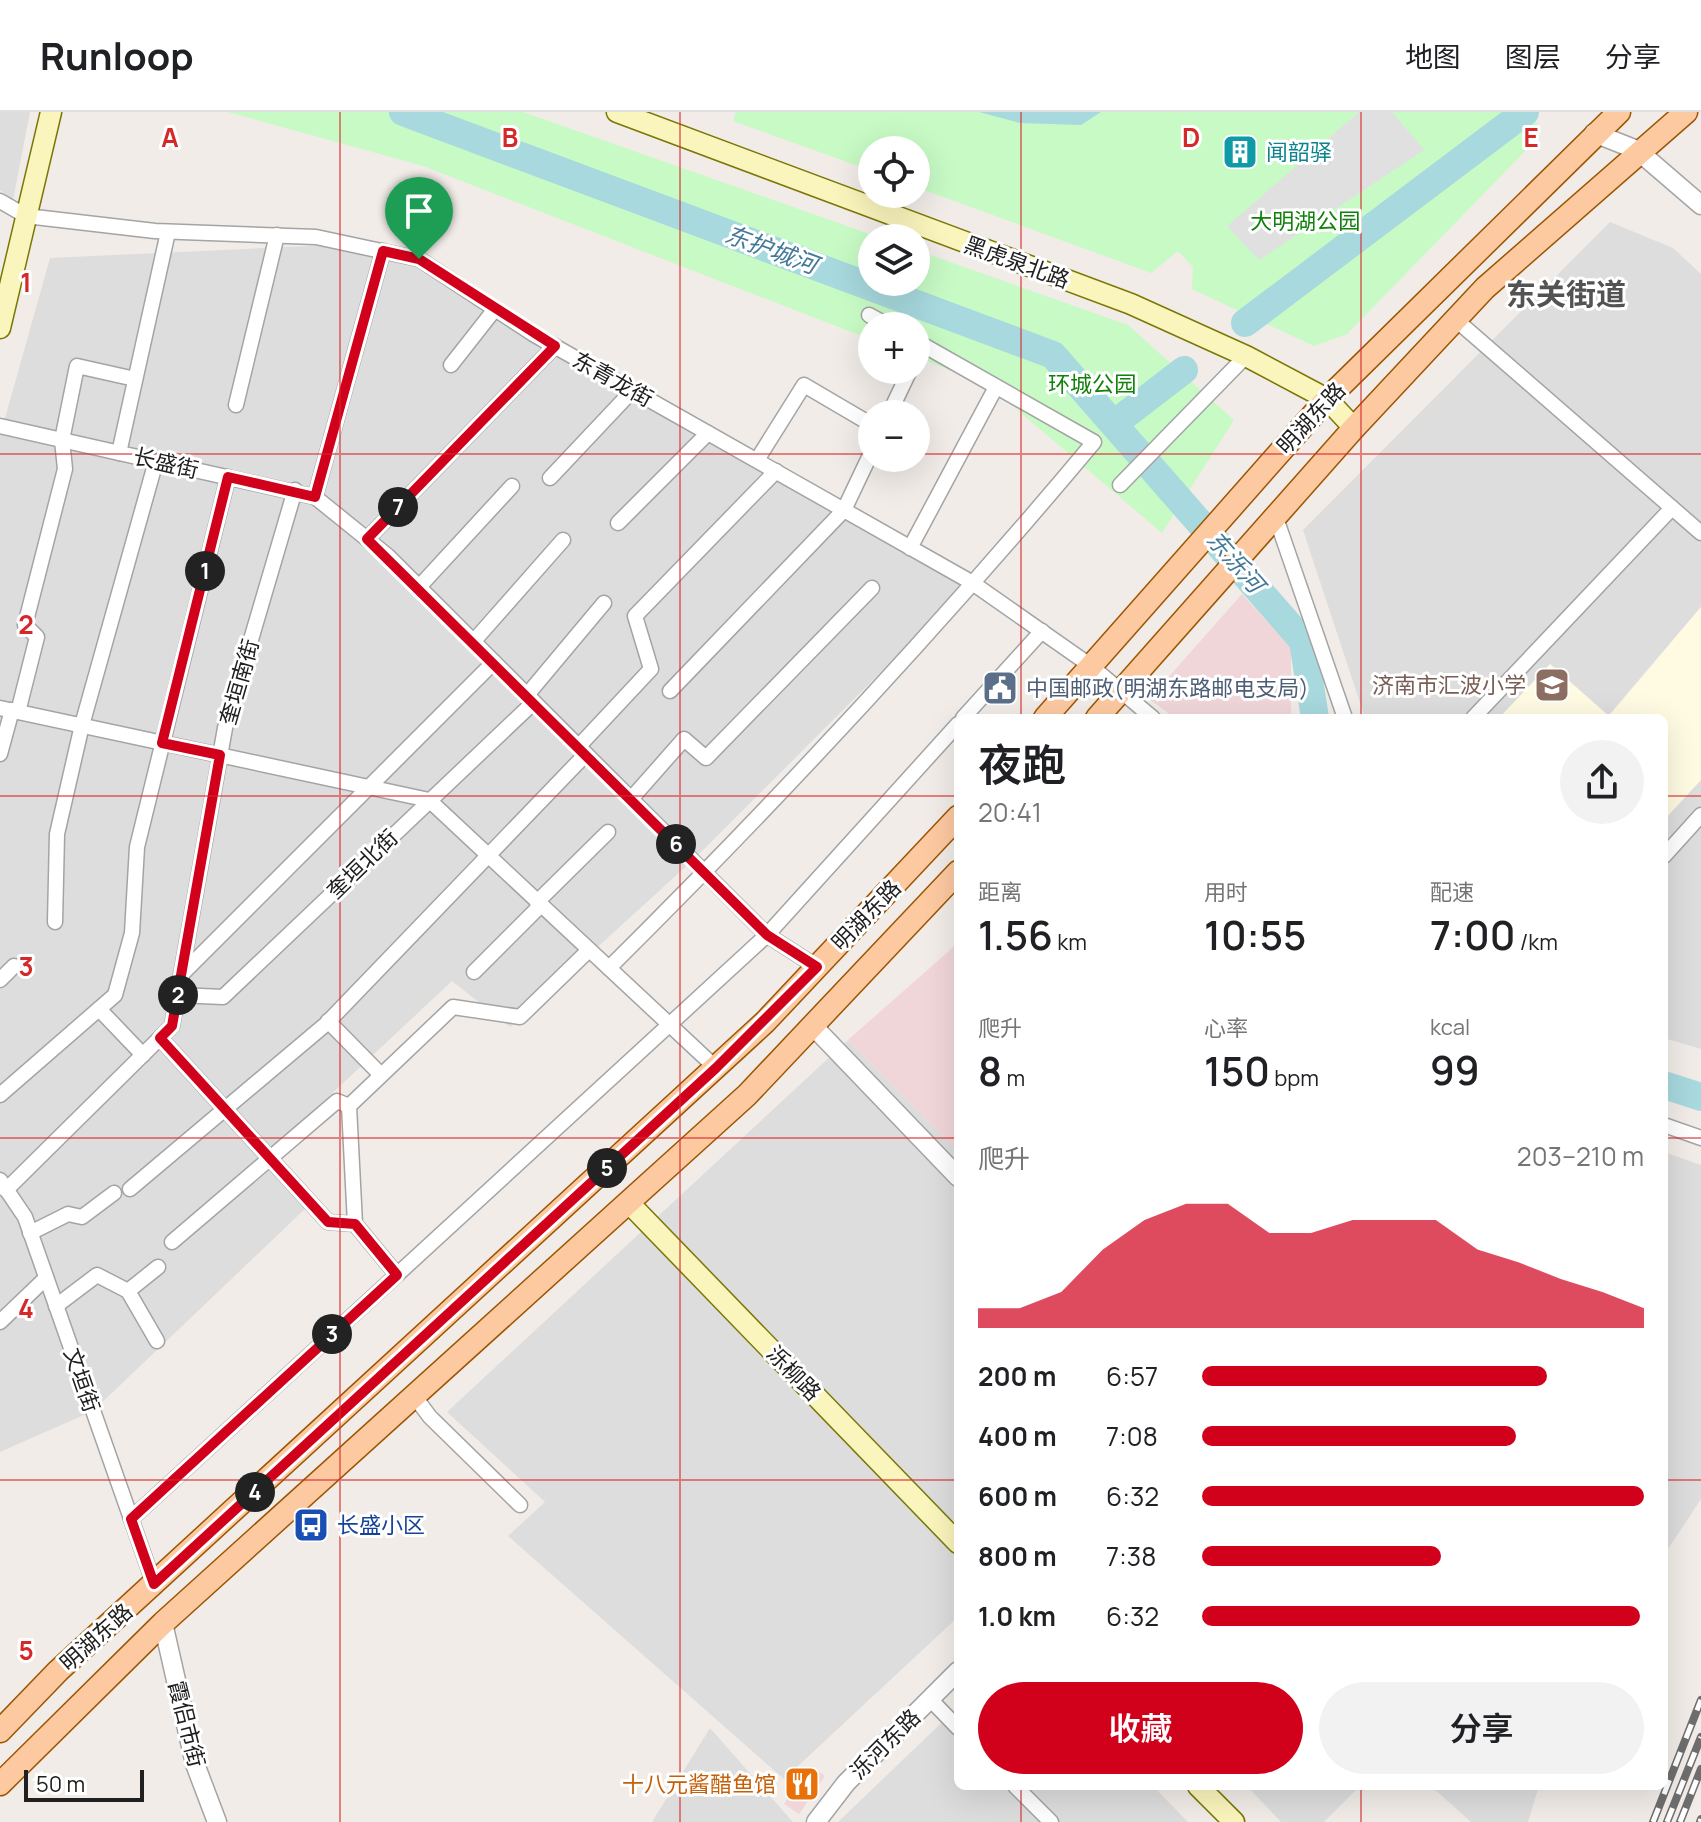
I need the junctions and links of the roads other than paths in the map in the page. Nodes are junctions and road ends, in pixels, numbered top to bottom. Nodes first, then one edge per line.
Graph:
1 (51, 112) edge
2 (617, 112) edge
3 (1619, 112) edge
4 (1686, 112) edge
5 (1594, 133) junction
6 (1637, 150) junction
7 (0, 201) edge
8 (1701, 205) edge
9 (26, 216) junction
10 (168, 232) junction
11 (277, 235) junction
12 (383, 251) junction
13 (495, 309) junction
14 (1455, 319) junction
15 (0, 328) edge
16 (555, 346) junction
17 (930, 354) edge
18 (1246, 356) junction
19 (451, 365) dead end
20 (135, 379) junction
21 (996, 387) junction
22 (633, 390) junction
23 (1327, 399) junction
24 (236, 405) dead end
25 (858, 417) edge
26 (0, 426) edge
27 (1354, 428) junction
28 (708, 433) junction
29 (62, 440) junction
30 (119, 453) junction
31 (757, 460) junction
32 (156, 461) junction
33 (776, 471) junction
34 (862, 472) edge
35 (228, 477) junction
36 (550, 478) dead end
37 (1120, 485) dead end
38 (512, 486) dead end
39 (295, 490) junction
40 (315, 497) junction
41 (1672, 508) junction
42 (844, 510) junction
43 (1275, 516) junction
44 (618, 523) dead end
45 (1701, 533) edge
46 (367, 539) junction
47 (563, 540) dead end
48 (910, 548) junction
49 (975, 585) junction
50 (419, 587) junction
51 (872, 588) dead end
52 (604, 603) dead end
53 (1042, 631) junction
54 (473, 642) junction
55 (494, 662) junction
56 (1091, 666) junction
57 (670, 691) dead end
58 (1121, 691) junction
59 (530, 698) junction
60 (10, 710) edge
61 (967, 714) edge
62 (1049, 714) edge
63 (1101, 714) edge
64 (1148, 714) edge
65 (1344, 714) edge
66 (1477, 714) edge
67 (82, 725) junction
68 (954, 728) edge
69 (162, 743) junction
70 (582, 750) junction
71 (0, 754) edge
72 (220, 755) junction
73 (368, 787) junction
74 (631, 799) junction
75 (429, 800) junction
76 (1701, 815) edge
77 (954, 821) edge
78 (608, 832) dead end
79 (1668, 852) edge
80 (489, 856) junction
81 (706, 872) junction
82 (954, 876) edge
83 (539, 903) junction
84 (55, 922) dead end
85 (767, 935) junction
86 (589, 950) junction
87 (14, 966) dead end
88 (817, 967) junction
89 (609, 968) junction
90 (474, 972) dead end
91 (181, 975) junction
92 (0, 980) edge
93 (178, 995) junction
94 (99, 1009) junction
95 (328, 1021) junction
96 (669, 1025) junction
97 (813, 1026) junction
98 (160, 1038) junction
99 (143, 1055) junction
100 (716, 1068) junction
101 (381, 1075) junction
102 (0, 1095) edge
103 (349, 1106) junction
104 (226, 1110) junction
105 (1668, 1126) edge
106 (1701, 1138) edge
107 (270, 1158) junction
108 (954, 1173) edge
109 (3, 1185) edge
110 (130, 1189) dead end
111 (114, 1193) dead end
112 (629, 1203) junction
113 (355, 1224) junction
114 (30, 1233) junction
115 (172, 1242) dead end
116 (158, 1267) dead end
117 (397, 1275) junction
118 (46, 1278) junction
119 (128, 1291) junction
120 (56, 1306) junction
121 (0, 1322) edge
122 (157, 1341) dead end
123 (415, 1397) junction
124 (520, 1505) dead end
125 (131, 1519) junction
126 (954, 1539) edge
127 (154, 1584) junction
128 (163, 1623) junction
129 (954, 1675) edge
130 (930, 1699) junction
131 (954, 1724) edge
132 (0, 1731) edge
133 (0, 1784) edge
134 (1019, 1790) edge
135 (1202, 1790) edge
136 (217, 1822) edge
137 (816, 1822) edge
138 (1051, 1822) edge
139 (1234, 1822) edge

1 - 9 main road
2 - 18 main road, 黑虎泉北路
3 - 5 main road, 明湖东路
4 - 6 main road, 明湖东路
5 - 6 street
5 - 23 main road, 明湖东路
6 - 8 street
6 - 14 main road, 明湖东路
7 - 9 street, 东青龙街
9 - 10 street, 东青龙街
9 - 15 main road
10 - 11 street, 东青龙街
10 - 20 street
11 - 12 street, 东青龙街
11 - 24 street
12 - 13 street, 东青龙街
12 - 40 street
13 - 16 street, 东青龙街
13 - 19 street
14 - 27 main road, 明湖东路
14 - 41 street
16 - 22 street, 东青龙街
16 - 46 street
17 - 21 street
18 - 23 main road, 黑虎泉北路
18 - 37 street
20 - 29 street
20 - 30 street
21 - 48 street
21 - 49 street
22 - 28 street, 东青龙街
22 - 36 street
23 - 27 main road, 黑虎泉北路
23 - 56 main road, 明湖东路
25 - 31 street
26 - 29 street, 长盛街
27 - 43 main road, 明湖东路
28 - 31 street, 东青龙街
28 - 44 street
29 - 30 street, 长盛街
29 - 60 street
30 - 32 street, 长盛街
31 - 33 street, 东青龙街
32 - 35 street, 长盛街
32 - 67 street
33 - 42 street, 东青龙街
33 - 70 street
34 - 42 street
35 - 39 street, 长盛街
35 - 69 street
38 - 50 street
39 - 40 street, 长盛街
39 - 72 street, 奎垣南街
40 - 46 street, 长盛街
41 - 45 street
41 - 66 street
42 - 48 street, 东青龙街
42 - 57 street
43 - 58 main road, 明湖东路
43 - 65 street
46 - 50 street, 长盛街
47 - 54 street
48 - 49 street, 东青龙街
49 - 53 street, 东青龙街
49 - 81 street
50 - 54 street, 长盛街
51 - 74 street
52 - 59 street, 奎垣北街
53 - 56 street, 东青龙街
53 - 61 street
54 - 55 street, 长盛街
55 - 59 street, 长盛街
55 - 73 street
56 - 58 street, 东青龙街
56 - 62 main road, 明湖东路
58 - 63 main road, 明湖东路
58 - 64 street, 东青龙街
59 - 70 street, 长盛街
59 - 75 street, 奎垣北街
60 - 67 street
60 - 71 street
67 - 69 street
67 - 84 street
68 - 85 street
69 - 72 street
69 - 94 street
70 - 74 street, 长盛街
70 - 80 street
72 - 73 street
72 - 91 street, 奎垣南街
73 - 75 street
73 - 91 street
74 - 81 street, 长盛街
75 - 80 street
75 - 93 street, 奎垣北街
76 - 79 street
77 - 88 main road, 明湖东路
78 - 83 street
80 - 83 street
80 - 95 street
81 - 85 street, 长盛街
81 - 89 street
82 - 97 main road, 明湖东路
83 - 86 street
83 - 90 street
85 - 88 street, 长盛街
85 - 96 street
86 - 89 street
86 - 101 street
87 - 92 street
88 - 100 main road, 明湖东路
89 - 96 street
91 - 93 street, 奎垣南街
93 - 98 street, 奎垣南街
94 - 99 street
94 - 102 street
95 - 101 street
95 - 104 street
96 - 100 street
96 - 117 street
97 - 108 street
97 - 112 main road, 明湖东路
98 - 99 street, 奎垣南街
98 - 104 street
99 - 109 street, 奎垣南街
100 - 127 main road, 明湖东路
101 - 103 street
103 - 107 street
103 - 113 street
104 - 107 street
104 - 110 street
105 - 106 street
107 - 113 street
107 - 115 street
109 - 114 street, 文垣街
111 - 114 street
112 - 123 main road, 明湖东路
112 - 126 main road, 泺柳路
113 - 117 street
114 - 118 street, 文垣街
116 - 119 street
117 - 125 street
118 - 120 street, 文垣街
118 - 121 street
119 - 120 street
119 - 122 street
120 - 125 street, 文垣街
123 - 124 street
123 - 128 main road, 明湖东路
125 - 127 street, 文垣街
127 - 132 main road, 明湖东路
128 - 133 main road, 明湖东路
128 - 136 street, 霞侣市街
129 - 130 street, 泺河东路
130 - 131 street
130 - 137 street, 泺河东路
134 - 138 street
135 - 139 main road

